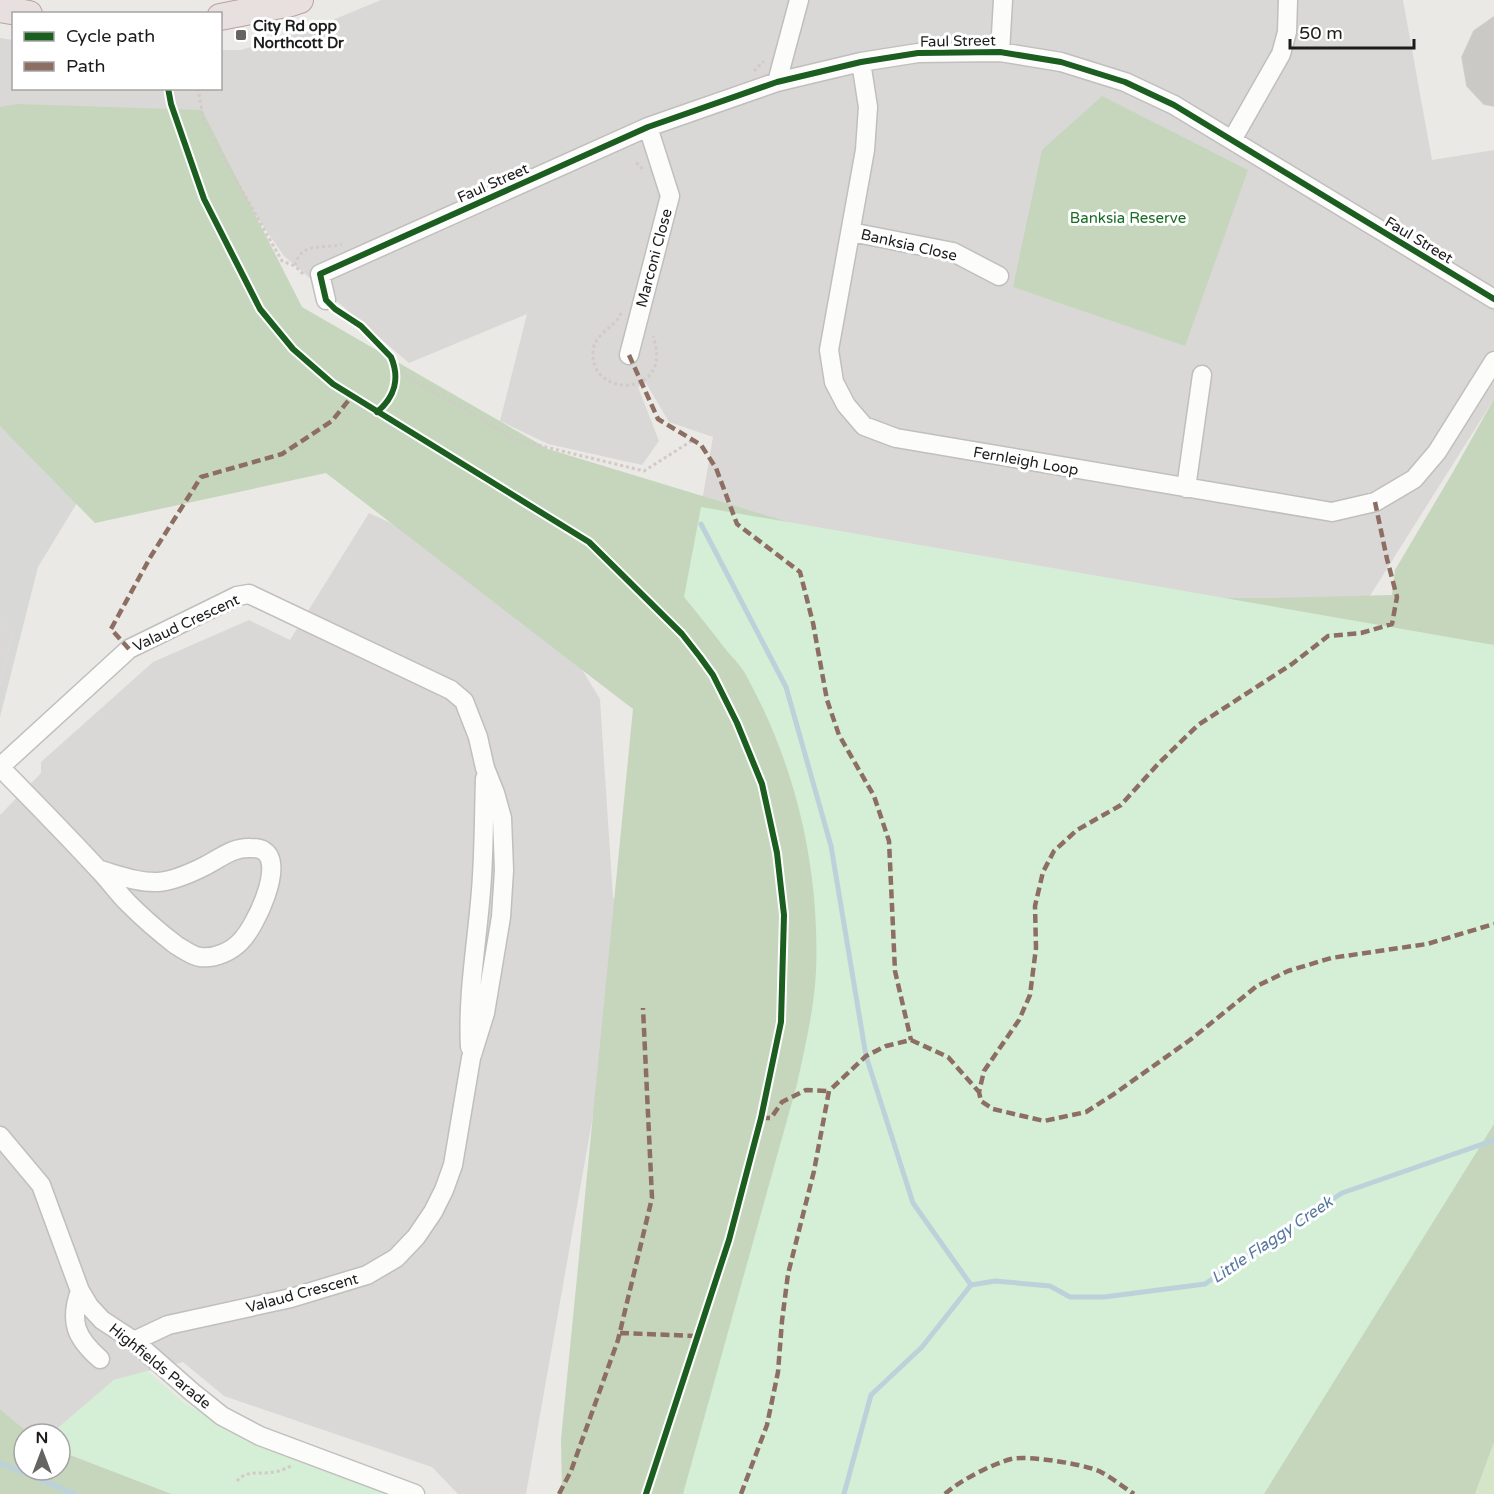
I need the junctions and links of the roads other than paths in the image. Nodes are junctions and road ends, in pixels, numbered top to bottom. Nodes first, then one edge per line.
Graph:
1 (300, 0) edge
2 (799, 0) edge
3 (1003, 0) edge
4 (1288, 0) edge
5 (0, 9) edge
6 (17, 12) edge
7 (222, 17) edge
8 (1000, 52) junction
9 (861, 62) junction
10 (777, 82) junction
11 (648, 127) junction
12 (1232, 140) junction
13 (851, 232) junction
14 (999, 276) dead end
15 (1494, 299) edge
16 (326, 300) dead end
17 (628, 355) dead end
18 (1494, 361) edge
19 (1202, 375) dead end
20 (1185, 488) junction
21 (0, 767) edge
22 (100, 870) junction
23 (0, 1136) edge
24 (80, 1291) junction
25 (134, 1341) junction
26 (100, 1359) dead end
27 (415, 1494) edge

1 - 7 highway
2 - 10 street
3 - 8 street
4 - 12 street
5 - 6 highway
8 - 9 street, Faul Street
8 - 12 street, Faul Street
9 - 10 street, Faul Street
9 - 13 street, Fernleigh Loop
10 - 11 street, Faul Street
11 - 16 street, Faul Street
11 - 17 street, Marconi Close
12 - 15 street, Faul Street
13 - 14 street, Banksia Close
13 - 20 street, Fernleigh Loop
18 - 20 street, Fernleigh Loop
19 - 20 street
21 - 22 street
21 - 25 street, Valaud Crescent
22 - 22 street
23 - 24 street, Highfields Parade
24 - 25 street, Highfields Parade
24 - 26 street
25 - 27 street, Highfields Parade

